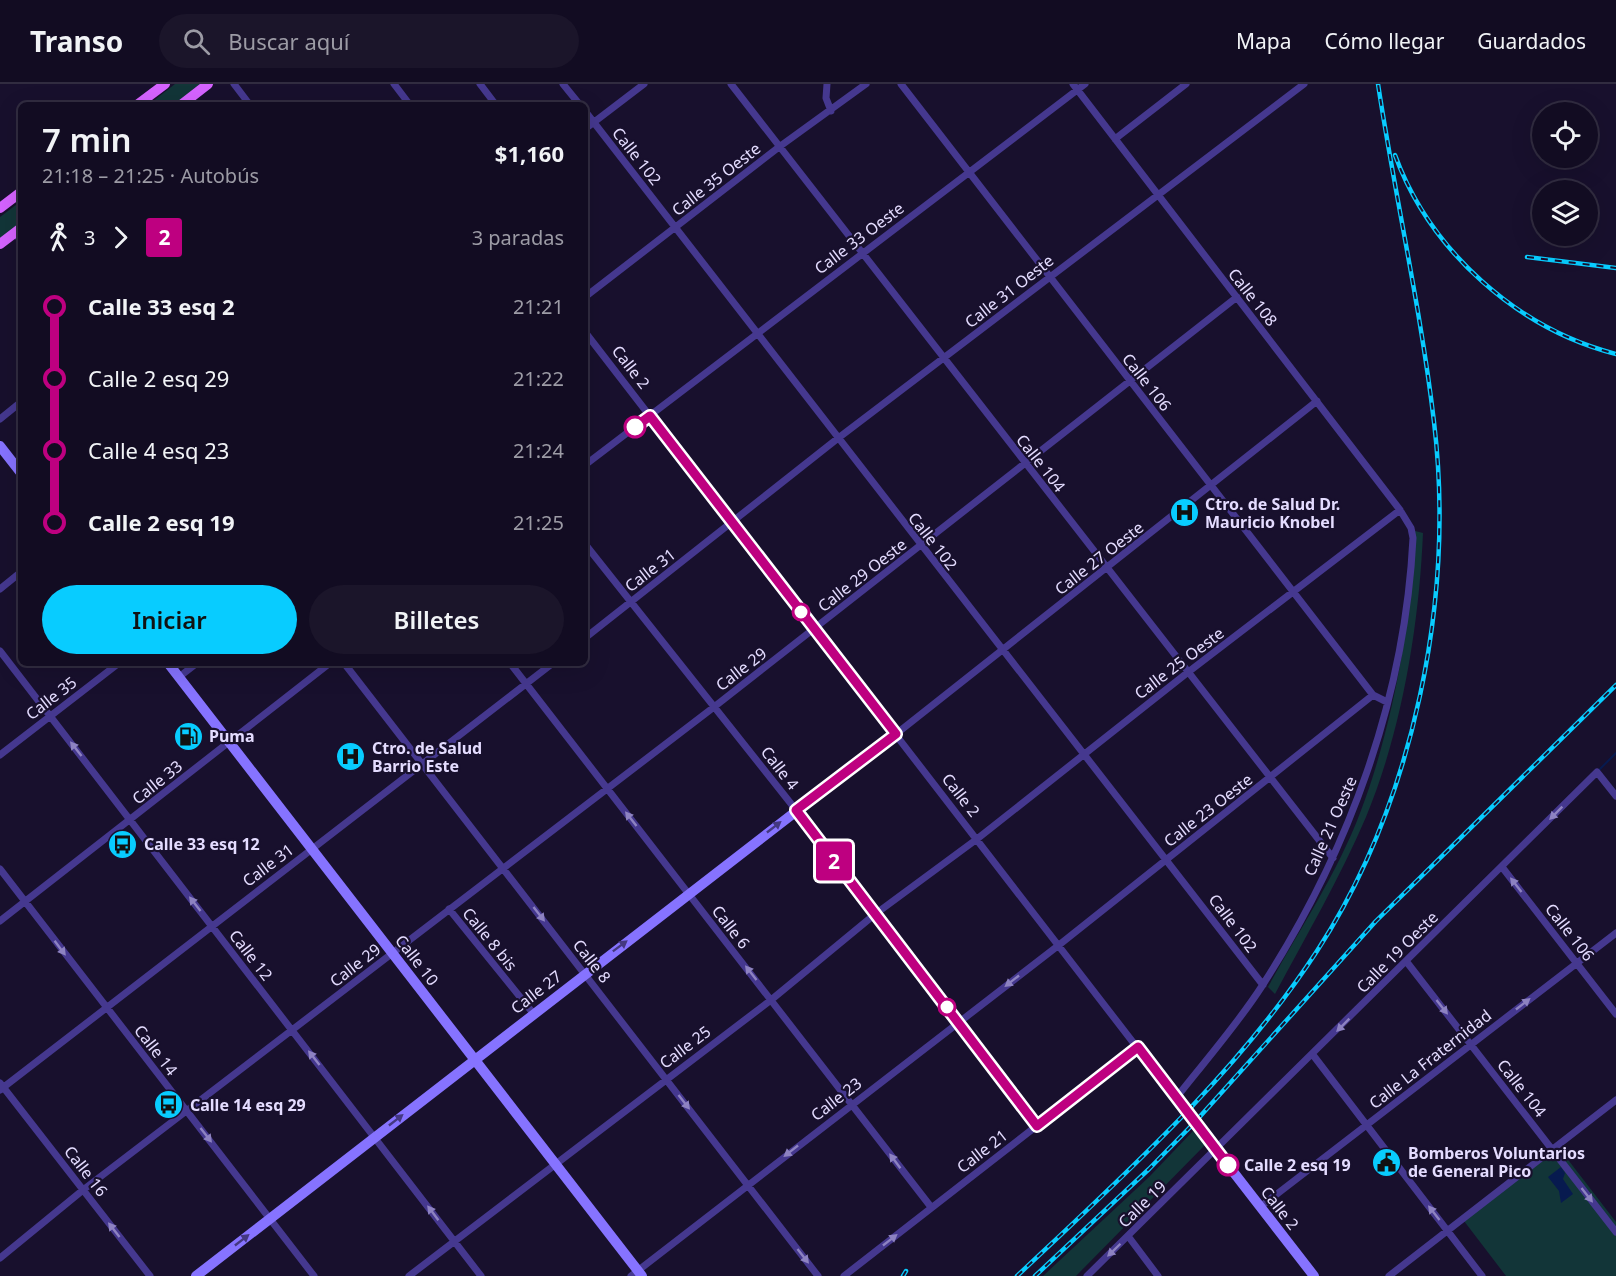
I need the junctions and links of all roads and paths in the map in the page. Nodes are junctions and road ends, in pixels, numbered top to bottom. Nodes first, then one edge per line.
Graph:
1 (165, 84) edge
2 (208, 84) edge
3 (234, 84) edge
4 (394, 84) edge
5 (480, 84) edge
6 (563, 84) edge
7 (644, 84) edge
8 (731, 84) edge
9 (827, 84) edge
10 (866, 84) edge
11 (902, 84) edge
12 (1085, 84) edge
13 (1186, 84) edge
14 (1304, 84) edge
15 (1076, 87) edge
16 (141, 102) edge
17 (185, 102) edge
18 (248, 102) edge
19 (406, 102) edge
20 (494, 102) edge
21 (578, 102) edge
22 (831, 111) junction
23 (588, 115) edge
24 (594, 122) junction
25 (588, 127) edge
26 (1115, 139) junction
27 (779, 147) junction
28 (970, 171) junction
29 (18, 194) edge
30 (1157, 194) junction
31 (0, 208) edge
32 (676, 227) junction
33 (18, 235) edge
34 (0, 244) edge
35 (862, 253) junction
36 (1049, 277) junction
37 (588, 295) edge
38 (1237, 297) junction
39 (758, 333) junction
40 (588, 336) edge
41 (943, 358) junction
42 (1129, 382) junction
43 (1317, 401) junction
44 (18, 404) edge
45 (650, 416) junction
46 (0, 418) edge
47 (837, 439) junction
48 (0, 446) edge
49 (588, 463) edge
50 (1025, 465) junction
51 (18, 469) edge
52 (1211, 485) junction
53 (1400, 510) junction
54 (732, 522) junction
55 (1411, 528) joint
56 (921, 547) junction
57 (588, 548) edge
58 (1108, 569) junction
59 (18, 574) edge
60 (0, 589) edge
61 (1295, 592) junction
62 (630, 602) junction
63 (814, 629) junction
64 (588, 636) edge
65 (1002, 650) junction
66 (0, 651) edge
67 (115, 666) edge
68 (170, 666) edge
69 (193, 666) edge
70 (326, 666) edge
71 (346, 666) edge
72 (512, 666) edge
73 (549, 666) edge
74 (1187, 673) junction
75 (179, 677) junction
76 (526, 684) junction
77 (1373, 695) junction
78 (1388, 702) junction
79 (714, 707) junction
80 (50, 716) junction
81 (896, 734) junction
82 (228, 741) junction
83 (1084, 753) junction
84 (0, 755) edge
85 (422, 762) junction
86 (1271, 779) junction
87 (607, 789) junction
88 (1616, 796) edge
89 (796, 810) junction
90 (131, 820) junction
91 (977, 840) junction
92 (312, 849) junction
93 (1333, 858) junction
94 (1168, 859) junction
95 (1502, 867) junction
96 (504, 868) junction
97 (0, 869) edge
98 (688, 894) junction
99 (25, 902) junction
100 (449, 909) junction
101 (874, 915) junction
102 (0, 921) edge
103 (212, 926) junction
104 (1616, 933) edge
105 (1059, 945) junction
106 (392, 953) junction
107 (1406, 961) junction
108 (1576, 963) junction
109 (585, 973) junction
110 (1263, 985) junction
111 (771, 1000) junction
112 (105, 1007) junction
113 (533, 1013) junction
114 (1616, 1014) edge
115 (959, 1022) junction
116 (293, 1031) junction
117 (1471, 1044) junction
118 (1138, 1047) junction
119 (1313, 1055) junction
120 (474, 1059) junction
121 (666, 1078) junction
122 (1, 1087) edge
123 (1176, 1098) junction
124 (1616, 1100) edge
125 (852, 1104) junction
126 (188, 1112) junction
127 (1366, 1125) junction
128 (1037, 1126) junction
129 (374, 1137) junction
130 (1216, 1150) junction
131 (1552, 1150) junction
132 (556, 1165) junction
133 (748, 1185) junction
134 (83, 1190) junction
135 (931, 1207) junction
136 (1260, 1207) junction
137 (270, 1218) junction
138 (1448, 1231) junction
139 (1616, 1232) edge
140 (1128, 1236) junction
141 (454, 1241) junction
142 (0, 1258) edge
143 (637, 1274) edge
144 (150, 1276) edge
145 (196, 1276) edge
146 (314, 1276) edge
147 (409, 1276) edge
148 (481, 1276) edge
149 (819, 1276) edge
150 (844, 1276) edge
151 (1087, 1276) edge
152 (1158, 1276) edge
153 (1314, 1276) edge
154 (1389, 1276) edge
155 (1482, 1276) edge

1 - 16 main road
2 - 17 main road
3 - 18 street
4 - 19 street
5 - 20 street
6 - 21 street
7 - 24 street
8 - 27 street, Calle 104
9 - 22 street
10 - 22 street, Calle 35 Oeste
11 - 28 street, Calle 106
12 - 15 street, Calle 33 Oeste
13 - 26 street
14 - 30 street, Calle 31 Oeste
15 - 26 street, Calle 108
15 - 28 street, Calle 33 Oeste
22 - 27 street, Calle 35 Oeste
23 - 24 street, Calle 102
24 - 25 street
24 - 32 street, Calle 102
26 - 30 street, Calle 108
27 - 32 street, Calle 35 Oeste
27 - 35 street, Calle 104
28 - 35 street, Calle 33 Oeste
28 - 36 street, Calle 106
29 - 31 main road
30 - 36 street, Calle 31 Oeste
30 - 38 street, Calle 108
32 - 37 street, Calle 35 Oeste
32 - 39 street, Calle 102
33 - 34 main road
35 - 39 street, Calle 33 Oeste
35 - 41 street, Calle 104
36 - 41 street, Calle 31 Oeste
36 - 42 street, Calle 106
38 - 42 street, Calle 29 Oeste
38 - 43 street, Calle 108
39 - 45 street, Calle 33 Oeste
39 - 47 street, Calle 102
40 - 45 street, Calle 2
41 - 47 street, Calle 31 Oeste
41 - 50 street, Calle 104
42 - 50 street, Calle 29 Oeste
42 - 52 street, Calle 106
43 - 52 street, Calle 27 Oeste
43 - 53 street, Calle 108
44 - 46 street
45 - 49 street
45 - 54 street, Calle 2
47 - 54 street, Calle 31 Oeste
47 - 56 street, Calle 102
48 - 51 street
50 - 56 street, Calle 29 Oeste
50 - 58 street, Calle 104
52 - 58 street, Calle 27 Oeste
52 - 61 street, Calle 106
53 - 55 street, Calle 108
53 - 61 street, Calle 25 Oeste
54 - 62 street, Calle 31
54 - 63 street, Calle 2
55 - 78 street, Calle 21 Oeste
56 - 63 street, Calle 29 Oeste
56 - 65 street, Calle 102
57 - 62 street, Calle 4
58 - 65 street, Calle 27 Oeste
58 - 74 street, Calle 104
59 - 60 street
61 - 74 street, Calle 25 Oeste
61 - 77 street, Calle 106
62 - 64 street, Calle 31
62 - 79 street, Calle 4
63 - 79 street, Calle 29
63 - 81 street, Calle 2
65 - 81 street, Calle 27 Oeste
65 - 83 street, Calle 102
66 - 80 street, Calle 12
67 - 80 street, Calle 35
68 - 75 street, Calle 10
69 - 75 street
70 - 82 street, Calle 33
71 - 85 street, Calle 8
72 - 76 street, Calle 6
73 - 76 street, Calle 31
74 - 83 street, Calle 25 Oeste
74 - 86 street, Calle 104
75 - 82 street, Calle 10
76 - 85 street, Calle 31
76 - 87 street, Calle 6
77 - 78 street
77 - 86 street, Calle 23 Oeste
78 - 93 street, Calle 21 Oeste
79 - 87 street, Calle 29
79 - 89 street, Calle 4
80 - 84 street, Calle 35
90 -> 80 street, Calle 12
81 - 89 street, Calle 27
81 - 91 street, Calle 2
82 - 90 street, Calle 33
82 - 92 street, Calle 10
83 - 91 street, Calle 25 Oeste
83 - 94 street, Calle 102
85 - 92 street, Calle 31
85 - 96 street, Calle 8
86 - 93 street, Calle 104
86 - 94 street, Calle 23 Oeste
87 - 96 street, Calle 29
98 -> 87 street, Calle 6
88 -> 95 street, Calle 19 Oeste
98 -> 89 street, Calle 27
89 - 101 street, Calle 4
90 - 99 street, Calle 33
103 -> 90 street, Calle 12
91 - 101 street, Calle 25
91 - 105 street, Calle 2
92 - 103 street, Calle 31
92 - 106 street, Calle 10
93 - 110 street, Calle 21 Oeste
94 - 105 street, Calle 23 Oeste
94 - 110 street, Calle 102
95 - 107 street, Calle 19 Oeste
108 -> 95 street, Calle 106
96 - 100 street, Calle 29
96 -> 109 street, Calle 8
97 - 99 street, Calle 14
109 -> 98 street, Calle 27
111 -> 98 street, Calle 6
99 - 102 street, Calle 33
99 -> 112 street, Calle 14
100 - 106 street, Calle 29
100 - 113 street, Calle 8 bis
101 - 111 street, Calle 25
101 - 115 street, Calle 4
103 - 112 street, Calle 31
103 - 116 street, Calle 12
104 - 108 street, Calle La Fraternidad
105 -> 115 street, Calle 23
105 - 118 street, Calle 2
106 - 116 street, Calle 29
106 - 120 street, Calle 10
107 -> 117 street, Calle 104
107 -> 119 street, Calle 19 Oeste
108 - 114 street, Calle 106
117 -> 108 street, Calle La Fraternidad
109 - 113 street, Calle 27
109 - 121 street, Calle 8
110 - 123 street, Calle 21 Oeste
111 - 121 street, Calle 25
111 - 125 street, Calle 6
112 - 122 street, Calle 31
112 - 126 street, Calle 14
113 - 120 street, Calle 27
115 - 125 street, Calle 23
115 - 128 street, Calle 4
116 - 126 street, Calle 29
129 -> 116 street, Calle 12
117 - 127 street, Calle La Fraternidad
117 - 131 street, Calle 104
118 - 123 street, Calle 2
118 - 128 street, Calle 21
119 - 127 street
119 - 130 street, Calle 19 Oeste
129 -> 120 street, Calle 27
120 - 132 street, Calle 10
121 - 132 street, Calle 25
121 -> 133 street, Calle 8
122 - 134 street, Calle 16
123 - 130 street, Calle 2
124 - 131 street
125 -> 133 street, Calle 23
135 -> 125 street, Calle 6
126 - 134 street, Calle 29
126 -> 137 street, Calle 14
127 - 136 street, Calle La Fraternidad
138 -> 127 street
128 - 135 street, Calle 21
129 - 137 street, Calle 27
141 -> 129 street, Calle 12
130 - 136 street, Calle 2
130 - 140 street, Calle 19
131 - 138 street
131 -> 139 street, Calle 104
132 - 141 street, Calle 25
132 - 143 street, Calle 10
133 - 143 street, Calle 23
133 -> 149 street, Calle 8
134 - 142 street, Calle 29
144 -> 134 street, Calle 16
150 -> 135 street, Calle 21
136 - 153 street, Calle 2
145 -> 137 street, Calle 27
137 - 146 street, Calle 14
138 - 154 street
138 - 155 street
140 -> 151 street, Calle 19
140 - 152 street
141 - 147 street, Calle 25
141 - 148 street, Calle 12

